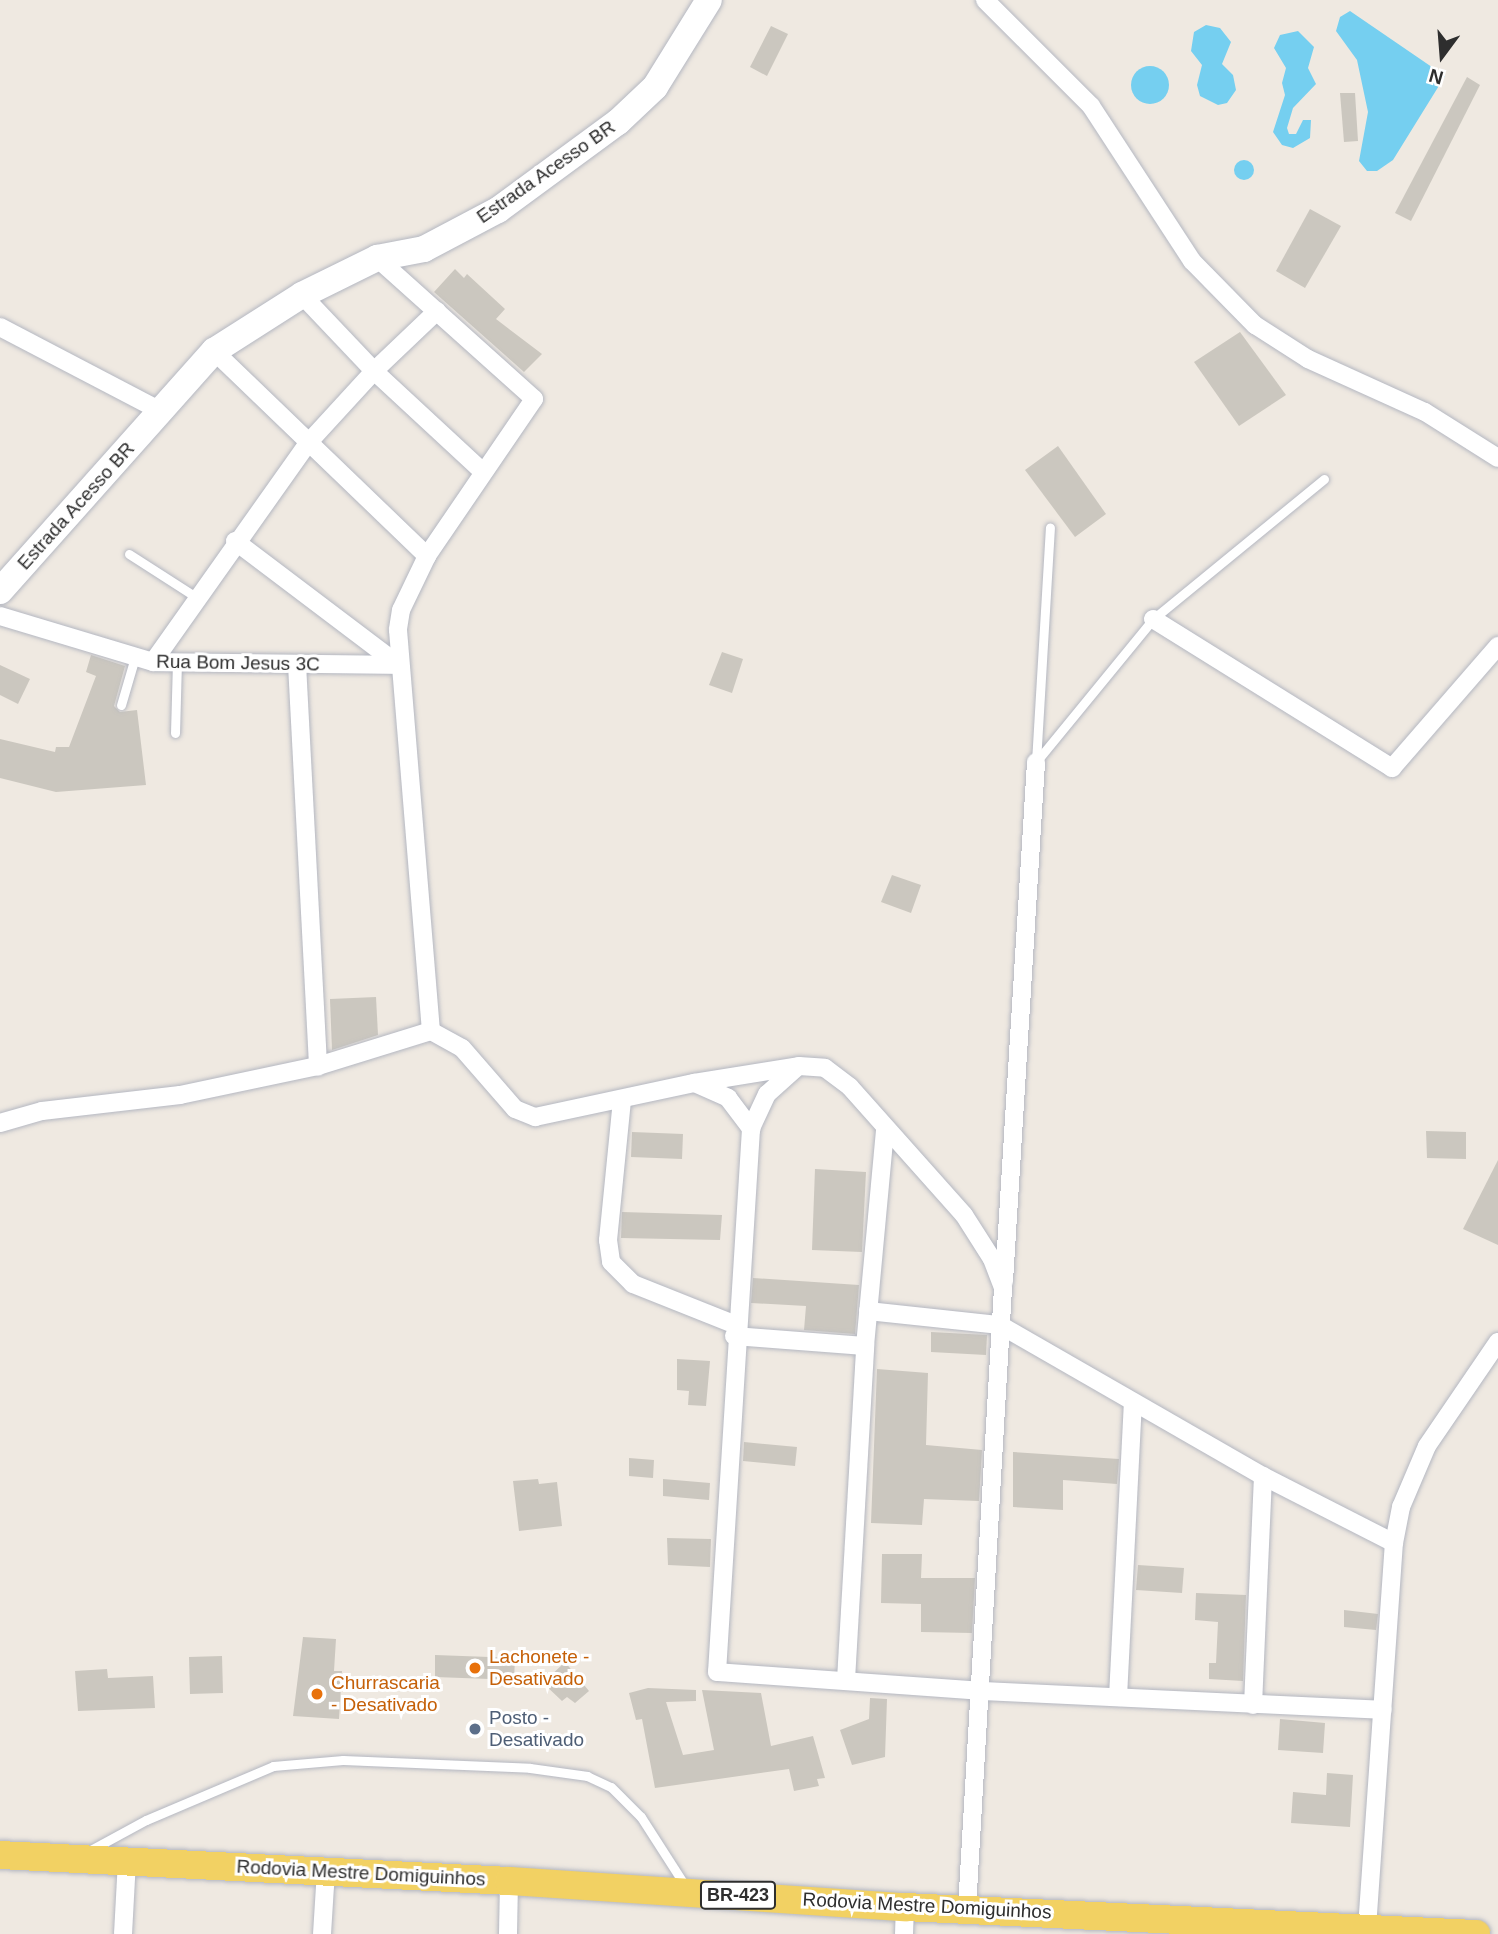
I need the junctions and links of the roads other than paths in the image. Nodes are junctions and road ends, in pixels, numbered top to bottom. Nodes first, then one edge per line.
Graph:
1 (709, 0) edge
2 (985, 0) edge
3 (377, 258) junction
4 (302, 295) junction
5 (437, 311) junction
6 (0, 327) edge
7 (214, 351) junction
8 (374, 371) junction
9 (161, 411) junction
10 (309, 442) junction
11 (1498, 458) edge
12 (482, 472) junction
13 (1324, 479) dead end
14 (1050, 527) dead end
15 (236, 541) junction
16 (129, 554) dead end
17 (427, 556) junction
18 (0, 592) edge
19 (196, 597) junction
20 (0, 616) edge
21 (1153, 620) junction
22 (1498, 646) edge
23 (135, 657) junction
24 (153, 662) junction
25 (177, 663) junction
26 (297, 664) junction
27 (399, 665) junction
28 (121, 705) dead end
29 (175, 733) dead end
30 (1036, 762) junction
31 (430, 1031) junction
32 (318, 1066) junction
33 (799, 1066) junction
34 (694, 1083) junction
35 (622, 1100) junction
36 (0, 1123) edge
37 (751, 1129) junction
38 (885, 1129) junction
39 (1003, 1288) junction
40 (869, 1311) junction
41 (1000, 1325) junction
42 (735, 1331) junction
43 (1498, 1342) edge
44 (865, 1346) junction
45 (1133, 1403) junction
46 (1263, 1476) junction
47 (1394, 1543) junction
48 (846, 1680) junction
49 (981, 1691) junction
50 (1118, 1697) junction
51 (1253, 1705) junction
52 (1383, 1710) junction
53 (0, 1855) edge
54 (75, 1859) junction
55 (127, 1861) junction
56 (326, 1871) junction
57 (509, 1881) junction
58 (689, 1891) junction
59 (967, 1909) junction
60 (904, 1921) edge
61 (1367, 1928) junction
62 (123, 1934) edge
63 (322, 1934) edge
64 (508, 1934) edge
65 (1476, 1934) edge

1 - 3 street, Estrada Acesso BR
2 - 11 street
3 - 4 street, Estrada Acesso BR
3 - 5 street
4 - 7 street, Estrada Acesso BR
4 - 8 street
5 - 8 street
5 - 12 street
6 - 9 street
7 - 9 street, Estrada Acesso BR
7 - 10 street
8 - 10 street
8 - 12 street
9 - 18 street, Estrada Acesso BR
10 - 15 street
10 - 17 street
12 - 17 street
13 - 21 lane
14 - 30 lane
15 - 19 street
15 - 27 street
16 - 19 lane
17 - 27 street
19 - 24 street
20 - 23 street, Rua Bom Jesus 3C
21 - 22 street
21 - 30 lane
23 - 24 street, Rua Bom Jesus 3C
23 - 28 lane
24 - 25 street, Rua Bom Jesus 3C
25 - 26 street, Rua Bom Jesus 3C
25 - 29 lane
26 - 27 street, Rua Bom Jesus 3C
26 - 32 street
27 - 31 street
30 - 39 street
31 - 32 street
31 - 35 street
32 - 36 street
33 - 34 street
33 - 37 street
33 - 38 street
34 - 35 street
34 - 37 street
35 - 42 street
37 - 42 street
38 - 39 street
38 - 40 street
39 - 41 street
40 - 41 street
40 - 44 street
41 - 45 street
41 - 49 street
42 - 44 street
42 - 48 street
43 - 47 street
44 - 48 street
45 - 46 street
45 - 50 street
46 - 47 street
46 - 51 street
47 - 52 street
48 - 49 street
49 - 50 street
49 - 59 street
50 - 51 street
51 - 52 street
52 - 61 street
53 - 54 main road, Rodovia Mestre Domiguinhos / BR-423
54 - 55 main road, Rodovia Mestre Domiguinhos / BR-423
54 - 58 lane
55 - 56 main road, Rodovia Mestre Domiguinhos / BR-423
55 - 62 street
56 - 57 main road, Rodovia Mestre Domiguinhos / BR-423
56 - 63 street
57 - 58 main road, Rodovia Mestre Domiguinhos / BR-423
57 - 64 street
58 - 60 main road, Rodovia Mestre Domiguinhos / BR-423
59 - 60 main road, Rodovia Mestre Domiguinhos / BR-423
59 - 61 main road, Rodovia Mestre Domiguinhos / BR-423
61 - 65 main road, Rodovia Mestre Domiguinhos / BR-423

